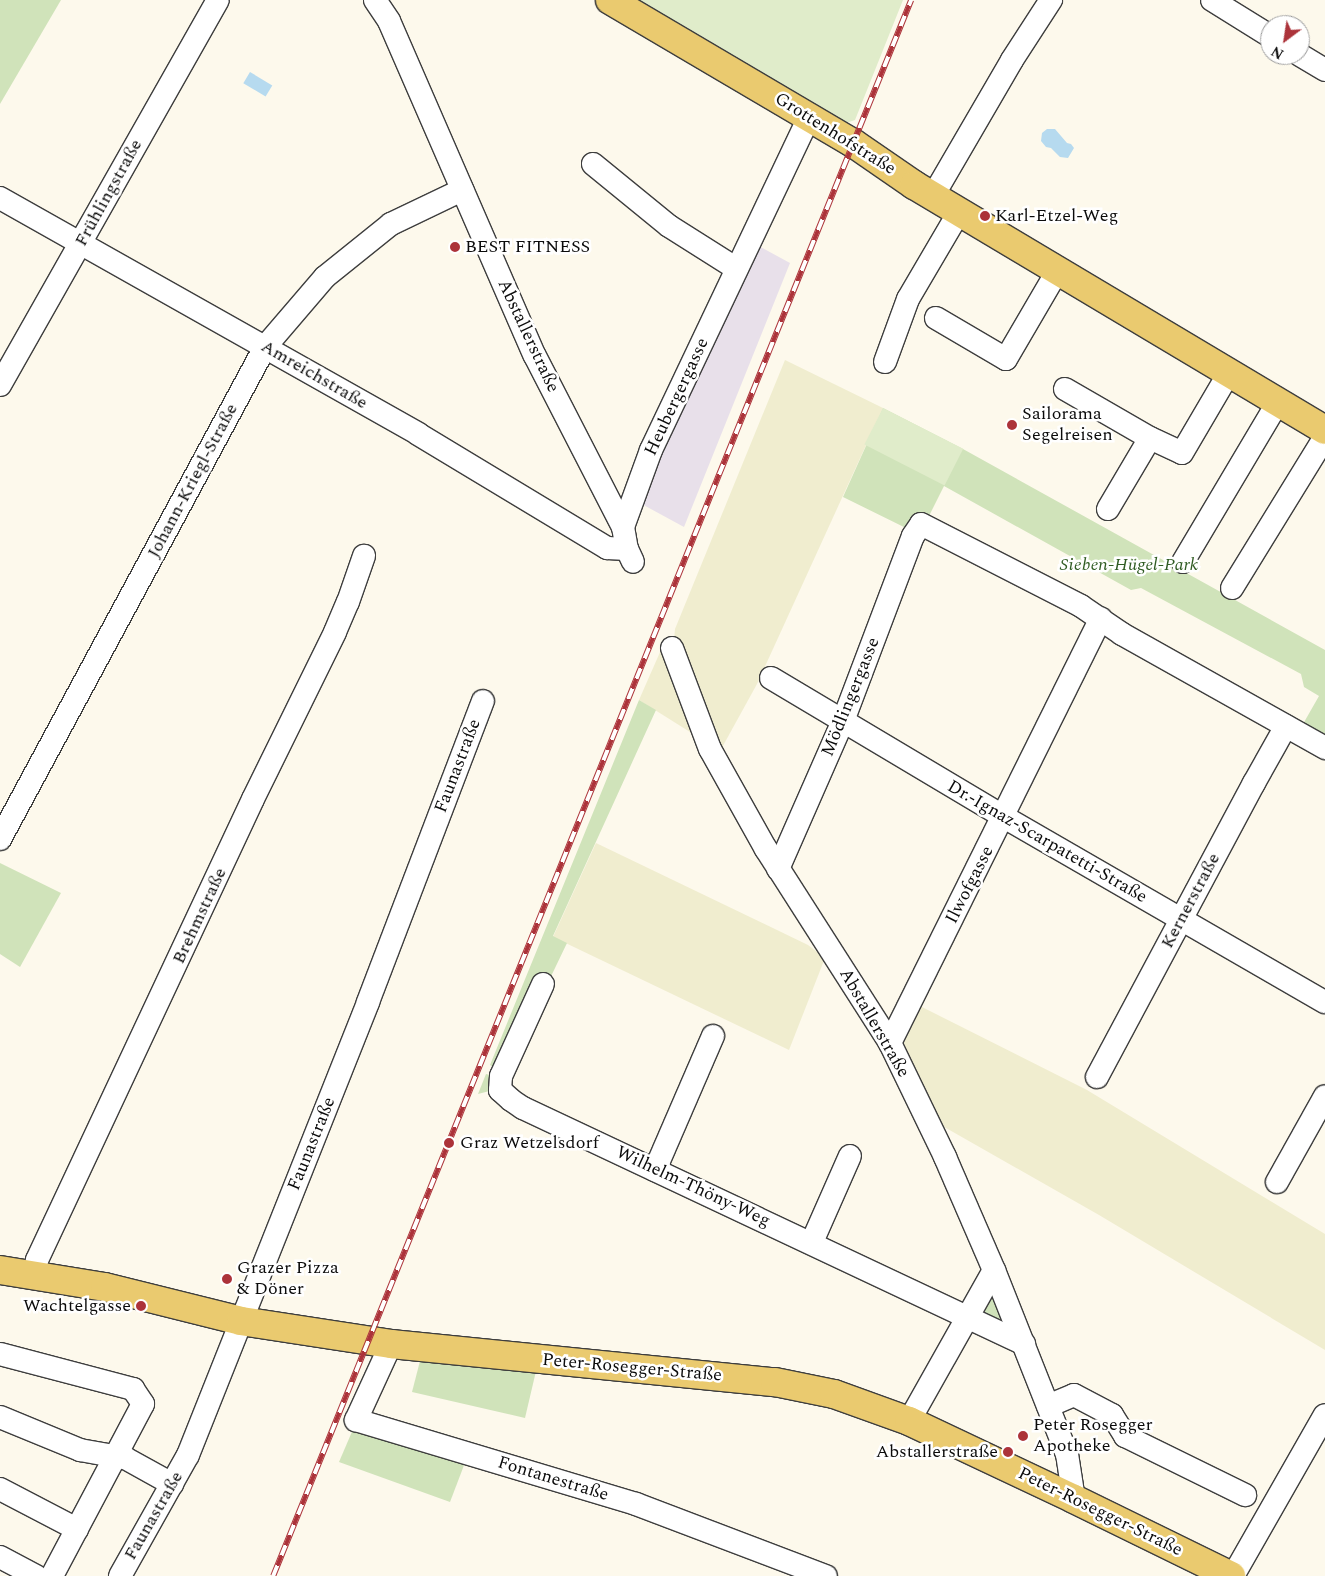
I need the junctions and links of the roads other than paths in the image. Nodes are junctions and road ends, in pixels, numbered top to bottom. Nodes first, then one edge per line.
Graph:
1 (218, 0) edge
2 (375, 0) edge
3 (1052, 0) edge
4 (1212, 0) edge
5 (626, 4) edge
6 (1260, 30) edge
7 (1310, 61) edge
8 (1325, 70) edge
9 (809, 117) junction
10 (593, 164) dead end
11 (462, 190) junction
12 (933, 196) junction
13 (0, 198) edge
14 (959, 212) junction
15 (80, 242) junction
16 (737, 269) junction
17 (1058, 270) junction
18 (936, 318) dead end
19 (265, 347) junction
20 (885, 362) dead end
21 (1229, 373) junction
22 (0, 386) edge
23 (1065, 389) dead end
24 (1278, 402) junction
25 (1325, 430) edge
26 (1325, 437) edge
27 (1150, 438) junction
28 (1108, 509) dead end
29 (628, 546) junction
30 (364, 556) dead end
31 (1183, 562) dead end
32 (1232, 588) dead end
33 (1100, 618) junction
34 (672, 648) dead end
35 (771, 678) dead end
36 (483, 701) dead end
37 (843, 721) junction
38 (1286, 726) junction
39 (1325, 748) edge
40 (1004, 818) junction
41 (0, 839) edge
42 (778, 869) junction
43 (1181, 919) junction
44 (543, 984) dead end
45 (1325, 1002) edge
46 (713, 1036) dead end
47 (890, 1043) junction
48 (1097, 1077) dead end
49 (1325, 1096) edge
50 (850, 1156) dead end
51 (656, 1170) junction
52 (1277, 1182) dead end
53 (812, 1242) junction
54 (0, 1270) edge
55 (994, 1270) junction
56 (34, 1274) junction
57 (966, 1317) junction
58 (241, 1321) junction
59 (391, 1344) junction
60 (1024, 1344) junction
61 (0, 1354) edge
62 (1048, 1406) junction
63 (1325, 1415) edge
64 (0, 1417) edge
65 (909, 1421) junction
66 (115, 1457) junction
67 (172, 1484) junction
68 (0, 1490) edge
69 (1245, 1495) dead end
70 (1074, 1499) junction
71 (77, 1529) junction
72 (0, 1556) edge
73 (36, 1576) edge
74 (52, 1576) edge
75 (120, 1576) edge
76 (826, 1576) edge
77 (1232, 1576) edge

1 - 15 street, Frühlingstraße
2 - 11 street, Abstallerstraße
3 - 12 street
4 - 6 street
5 - 9 main road, Grottenhofstraße
7 - 8 street
9 - 12 main road, Grottenhofstraße
9 - 16 street, Heubergergasse
10 - 16 street
11 - 19 street, Johann-Kriegl-Straße
11 - 29 street, Abstallerstraße
12 - 14 main road, Grottenhofstraße
13 - 15 street, Amreichstraße
14 - 17 main road, Grottenhofstraße
14 - 20 street
15 - 19 street, Amreichstraße
15 - 22 street, Frühlingstraße
16 - 29 street, Heubergergasse
17 - 18 street
17 - 21 main road, Grottenhofstraße
19 - 29 street, Amreichstraße
19 - 41 street, Johann-Kriegl-Straße
21 - 24 main road, Grottenhofstraße
21 - 27 street
23 - 27 street
24 - 25 main road, Grottenhofstraße
24 - 31 street
26 - 32 street
27 - 28 street
30 - 56 street, Brehmstraße
33 - 37 street, Mödlingergasse
33 - 38 street
33 - 40 street, Ilwofgasse
34 - 42 street, Abstallerstraße
35 - 37 street, Dr.-Ignaz-Scarpatetti-Straße
36 - 58 street, Faunastraße
37 - 40 street, Dr.-Ignaz-Scarpatetti-Straße
37 - 42 street, Mödlingergasse
38 - 39 street
38 - 43 street, Kernerstraße
40 - 43 street, Dr.-Ignaz-Scarpatetti-Straße
40 - 47 street, Ilwofgasse
42 - 47 street, Abstallerstraße
43 - 45 street, Dr.-Ignaz-Scarpatetti-Straße
43 - 48 street, Kernerstraße
44 - 51 street, Wilhelm-Thöny-Weg
46 - 51 street
47 - 55 street, Abstallerstraße
49 - 52 street
50 - 53 street
51 - 53 street, Wilhelm-Thöny-Weg
53 - 57 street, Wilhelm-Thöny-Weg
54 - 56 main road, Peter-Rosegger-Straße
55 - 57 street
55 - 60 street, Abstallerstraße
56 - 58 main road, Peter-Rosegger-Straße
57 - 60 street, Wilhelm-Thöny-Weg
57 - 65 street
58 - 59 main road, Peter-Rosegger-Straße
58 - 67 street, Faunastraße
59 - 65 main road, Peter-Rosegger-Straße
59 - 76 street, Fontanestraße
60 - 62 street, Abstallerstraße
61 - 66 street
62 - 69 street
62 - 70 street, Abstallerstraße
63 - 77 street
64 - 66 street
65 - 70 main road, Peter-Rosegger-Straße
66 - 67 street
66 - 71 street
67 - 75 street, Faunastraße
68 - 71 street
70 - 77 main road, Peter-Rosegger-Straße
71 - 74 street
72 - 73 street

